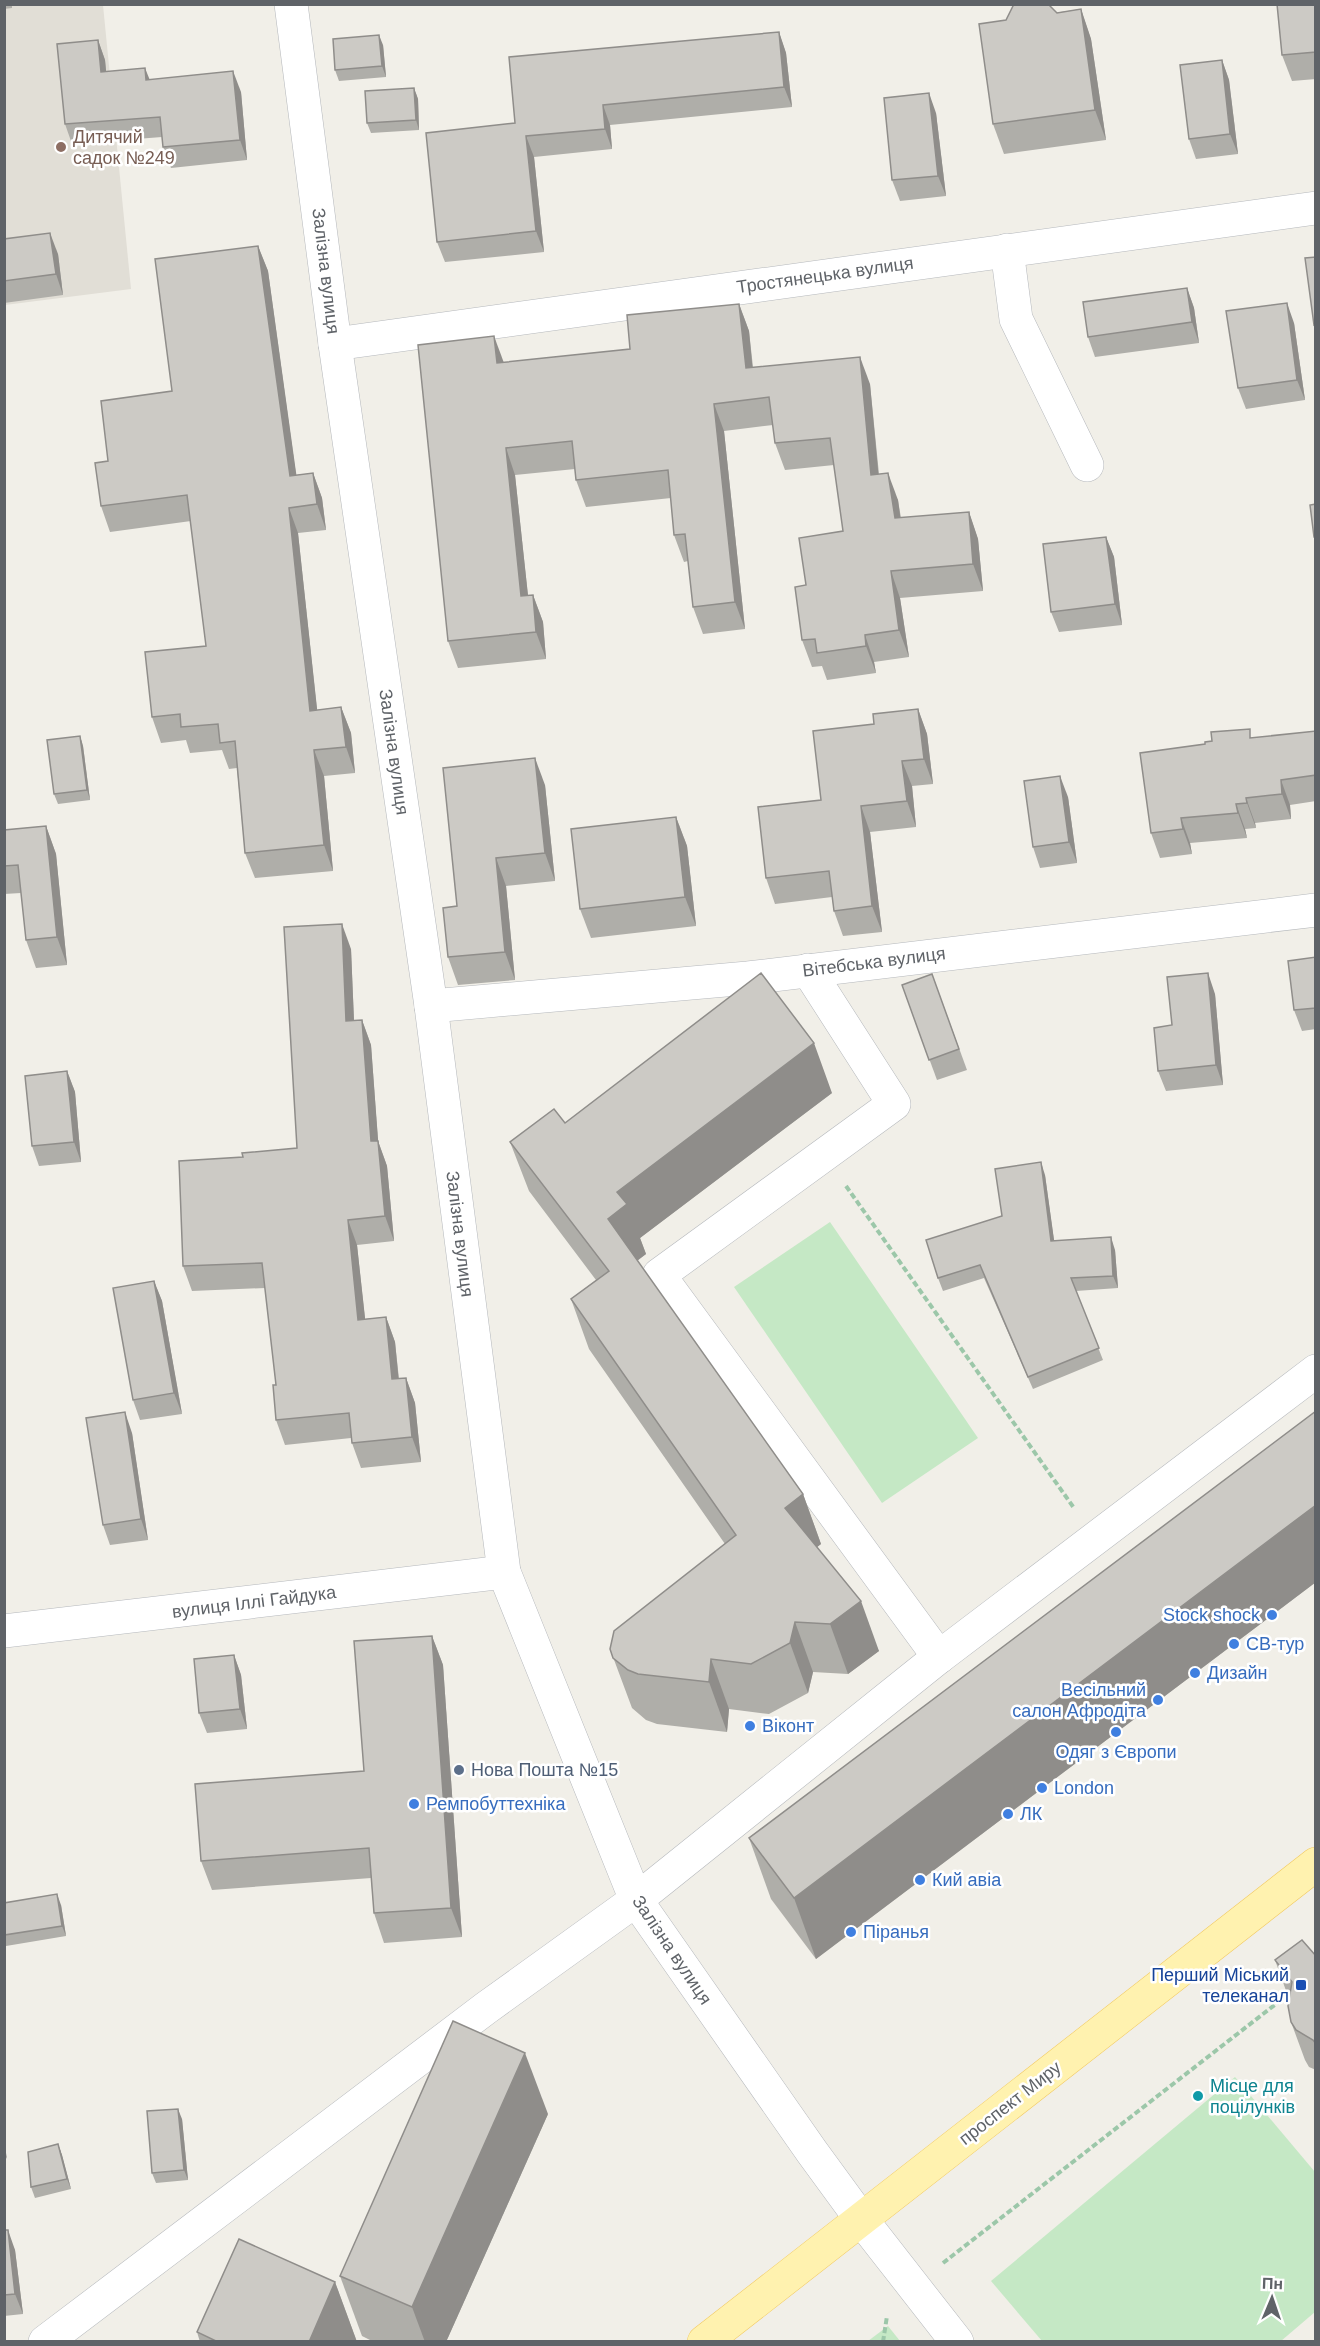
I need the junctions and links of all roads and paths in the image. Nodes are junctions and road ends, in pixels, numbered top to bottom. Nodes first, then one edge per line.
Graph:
1 (291, 4) edge
2 (1316, 208) edge
3 (1007, 250) junction
4 (336, 344) junction
5 (1087, 465) dead end
6 (1316, 910) edge
7 (808, 970) junction
8 (431, 1006) junction
9 (824, 1155) junction
10 (1316, 1371) edge
11 (1095, 1538) junction
12 (504, 1572) junction
13 (4, 1631) edge
14 (939, 1658) junction
15 (1316, 1864) edge
16 (636, 1900) junction
17 (1292, 1992) edge
18 (861, 2219) junction
19 (914, 2286) junction
20 (45, 2342) edge
21 (704, 2342) edge
22 (957, 2342) edge

1 - 4 street, Залізна вулиця
2 - 3 street, Тростянецька вулиця
3 - 4 street, Тростянецька вулиця
3 - 5 street
4 - 8 street, Залізна вулиця
6 - 7 street, Вітебська вулиця
7 - 8 street, Вітебська вулиця
7 - 9 street
8 - 12 street, Залізна вулиця
9 - 11 path
9 - 14 street
10 - 11 street
11 - 14 street
12 - 13 street, вулиця Іллі Гайдука
12 - 16 street, Залізна вулиця
14 - 16 street
15 - 18 main road, проспект Миру
16 - 18 street, Залізна вулиця
16 - 20 street
17 - 19 path
18 - 19 street, Залізна вулиця
18 - 21 main road, проспект Миру
19 - 22 street, Залізна вулиця

